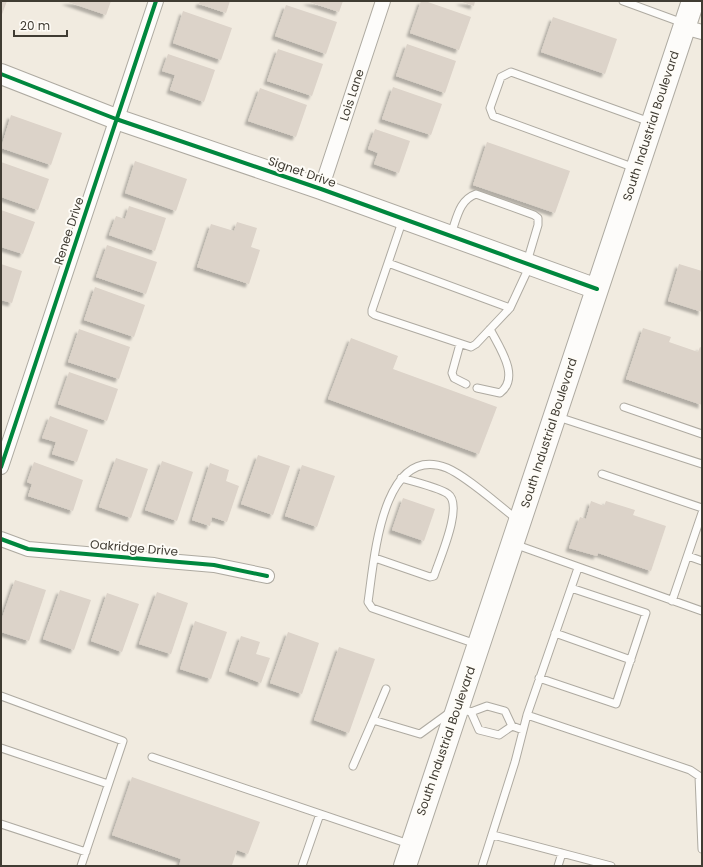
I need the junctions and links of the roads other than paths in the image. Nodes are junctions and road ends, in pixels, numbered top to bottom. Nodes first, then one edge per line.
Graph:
1 (156, 1) edge
2 (383, 1) edge
3 (623, 1) edge
4 (693, 17) edge
5 (1, 74) edge
6 (116, 119) junction
7 (652, 122) junction
8 (637, 169) junction
9 (321, 189) junction
10 (403, 219) junction
11 (450, 236) junction
12 (388, 263) junction
13 (528, 264) junction
14 (597, 289) junction
15 (510, 308) junction
16 (490, 329) junction
17 (460, 344) junction
18 (466, 384) dead end
19 (477, 388) dead end
20 (624, 407) dead end
21 (554, 416) junction
22 (702, 434) edge
23 (702, 464) edge
24 (1, 467) edge
25 (602, 474) dead end
26 (401, 478) junction
27 (702, 508) edge
28 (702, 513) edge
29 (519, 521) junction
30 (1, 539) edge
31 (512, 544) junction
32 (688, 556) junction
33 (375, 558) junction
34 (702, 561) edge
35 (578, 568) junction
36 (267, 576) dead end
37 (571, 588) junction
38 (672, 600) junction
39 (702, 611) edge
40 (555, 633) junction
41 (478, 645) junction
42 (631, 660) junction
43 (539, 678) junction
44 (386, 689) dead end
45 (1, 696) edge
46 (464, 710) junction
47 (527, 715) junction
48 (373, 720) junction
49 (512, 726) junction
50 (523, 730) junction
51 (1, 748) edge
52 (152, 757) dead end
53 (353, 766) dead end
54 (108, 784) junction
55 (320, 814) junction
56 (1, 824) edge
57 (493, 835) junction
58 (702, 850) edge
59 (86, 852) junction
60 (562, 853) junction
61 (407, 860) edge
62 (81, 866) edge
63 (302, 866) edge
64 (482, 866) edge
65 (558, 866) edge
66 (611, 866) edge

1 - 6 street, Renee Drive
2 - 9 street, Lois Lane
3 - 4 lane
4 - 7 main road, South Industrial Boulevard
5 - 6 street, Signet Drive
6 - 9 street, Signet Drive
6 - 24 street, Renee Drive
7 - 8 main road, South Industrial Boulevard
7 - 8 lane
8 - 14 main road, South Industrial Boulevard
9 - 10 street, Signet Drive
10 - 11 street, Signet Drive
10 - 12 lane
11 - 13 street, Signet Drive
11 - 13 lane
12 - 15 lane
12 - 17 lane
13 - 14 street, Signet Drive
13 - 15 lane
14 - 21 main road, South Industrial Boulevard
15 - 16 lane
16 - 17 lane
16 - 19 lane
17 - 18 lane
20 - 22 lane
21 - 23 lane
21 - 29 main road, South Industrial Boulevard
25 - 27 lane
26 - 29 lane
26 - 33 lane
26 - 33 lane
28 - 32 lane
29 - 31 main road, South Industrial Boulevard
30 - 36 street, Oakridge Drive
31 - 35 lane
31 - 41 main road, South Industrial Boulevard
32 - 34 lane
32 - 38 lane
33 - 41 lane
35 - 37 lane
35 - 38 lane
37 - 40 lane
37 - 42 lane
38 - 39 lane
40 - 42 lane
40 - 43 lane
41 - 46 main road, South Industrial Boulevard
42 - 43 lane
43 - 47 lane
44 - 48 lane
45 - 54 lane
46 - 48 lane
46 - 49 lane
46 - 49 lane
46 - 61 main road, South Industrial Boulevard
47 - 50 lane
47 - 58 lane
48 - 53 lane
49 - 50 lane
50 - 57 lane
51 - 54 lane
52 - 55 lane
54 - 59 lane
55 - 61 lane
55 - 63 lane
56 - 59 lane
57 - 60 lane
57 - 64 lane
59 - 62 lane
60 - 65 lane
60 - 66 lane

